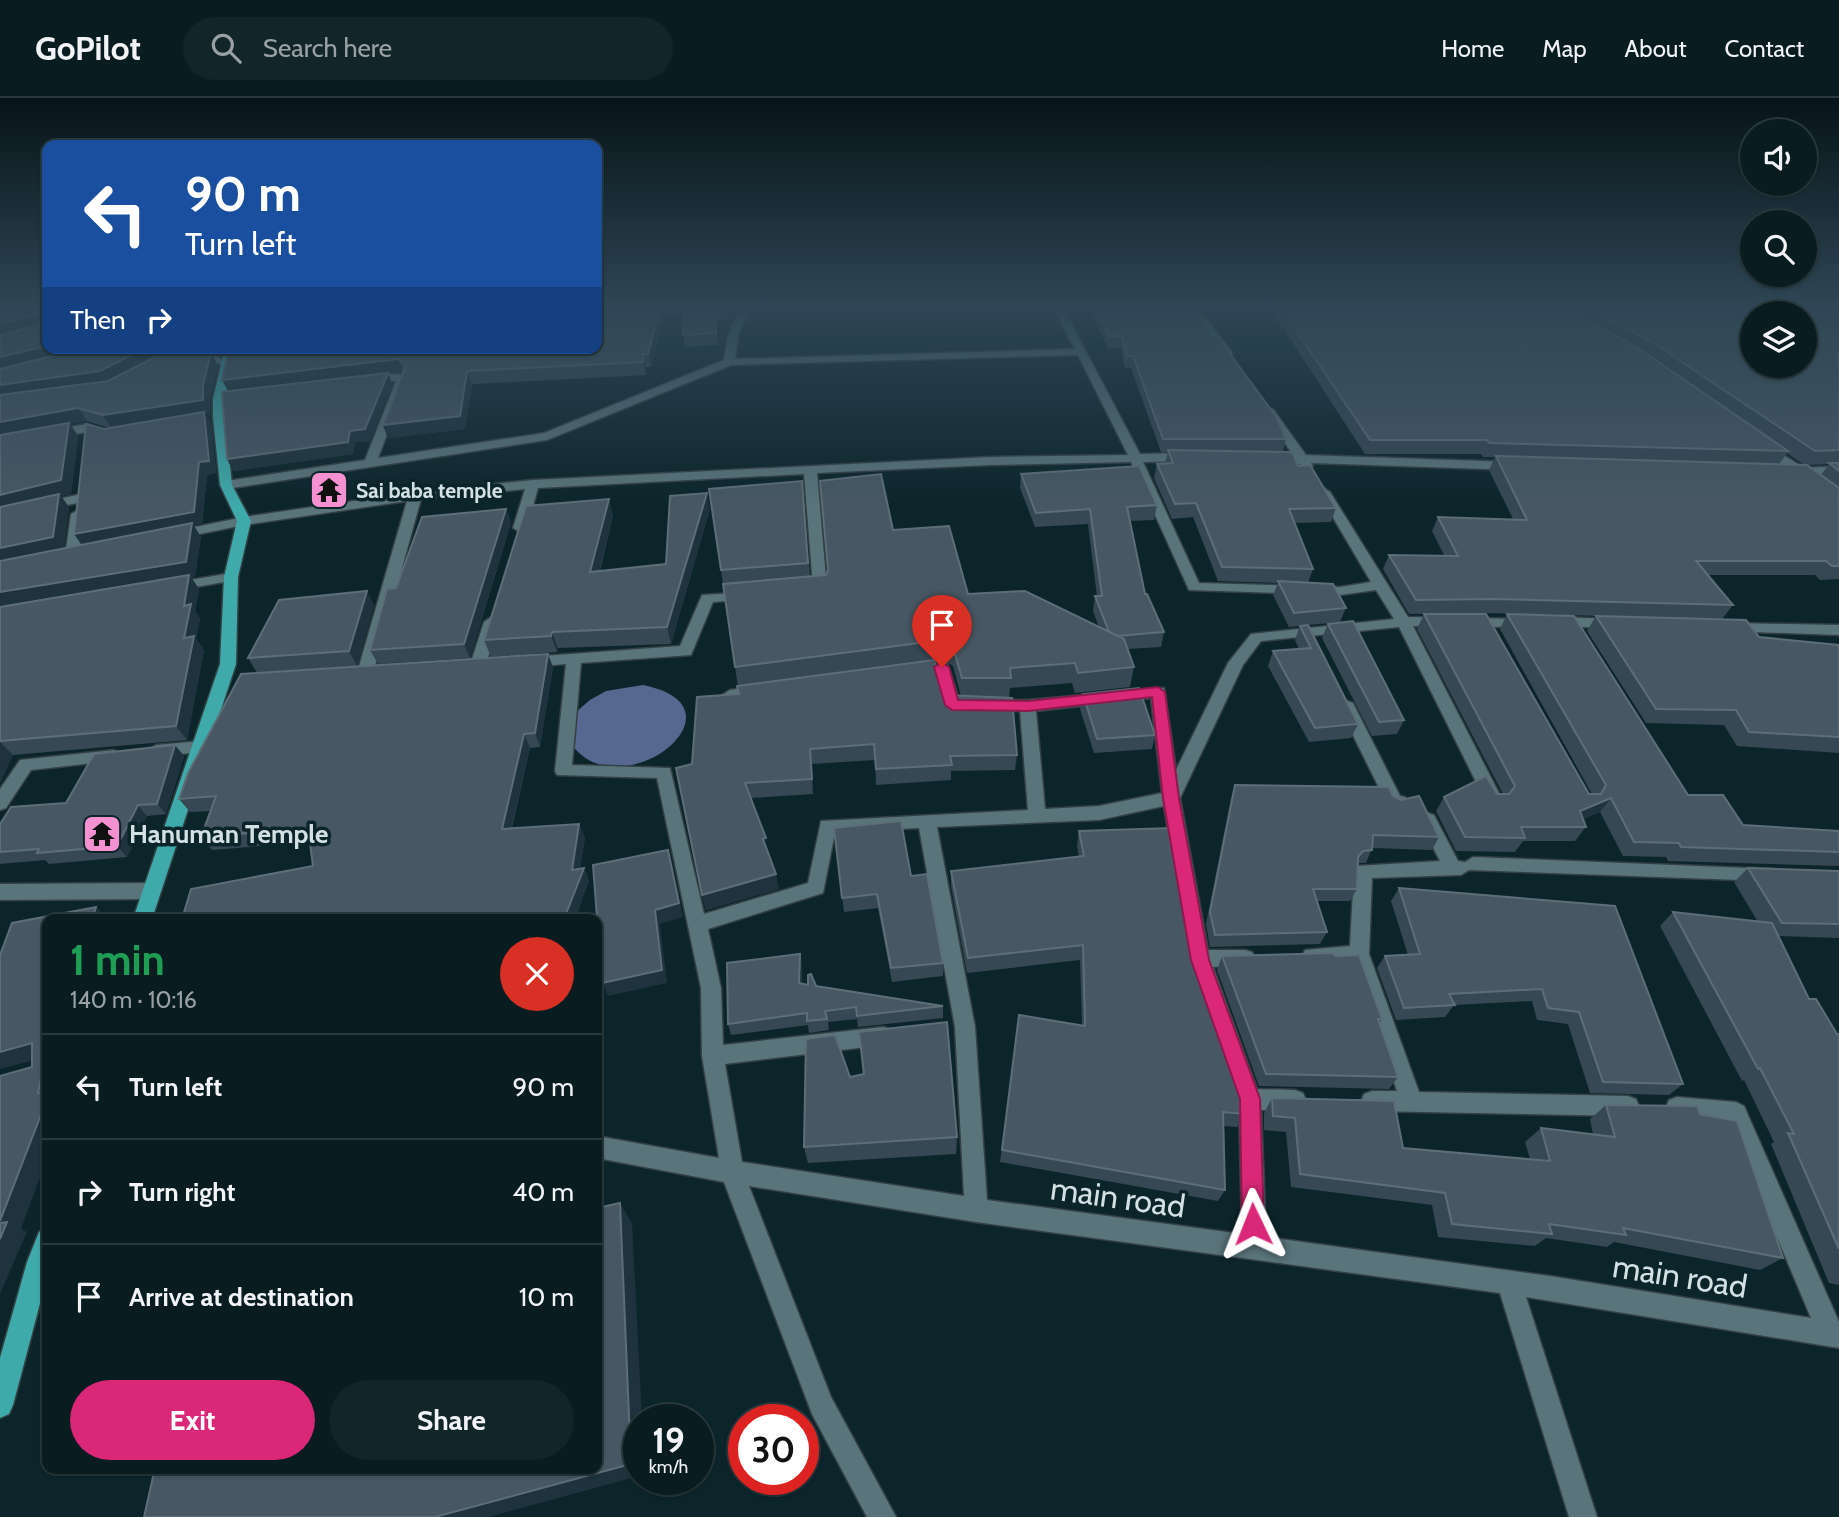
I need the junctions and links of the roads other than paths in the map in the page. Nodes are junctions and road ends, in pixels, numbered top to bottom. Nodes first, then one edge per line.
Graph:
1 (227, 374) edge
2 (695, 374) edge
3 (1093, 374) edge
4 (351, 384) edge
5 (1258, 396) edge
6 (125, 432) edge
7 (1748, 436) edge
8 (37, 437) edge
9 (1135, 457) junction
10 (1198, 457) edge
11 (1263, 458) edge
12 (1303, 459) junction
13 (370, 464) junction
14 (1531, 466) edge
15 (810, 470) junction
16 (1839, 470) edge
17 (1774, 472) edge
18 (1801, 472) junction
19 (533, 484) junction
20 (226, 485) junction
21 (415, 496) junction
22 (1839, 504) edge
23 (0, 516) edge
24 (244, 521) junction
25 (517, 536) edge
26 (164, 537) edge
27 (73, 556) edge
28 (231, 576) junction
29 (1380, 585) junction
30 (163, 588) edge
31 (795, 592) edge
32 (769, 594) edge
33 (494, 614) edge
34 (1404, 622) junction
35 (1637, 625) edge
36 (1717, 628) edge
37 (1839, 630) edge
38 (573, 659) junction
39 (519, 663) edge
40 (478, 665) edge
41 (902, 672) edge
42 (364, 673) edge
43 (783, 688) edge
44 (1340, 693) edge
45 (730, 695) edge
46 (1028, 706) junction
47 (201, 747) junction
48 (1171, 798) junction
49 (1494, 801) edge
50 (0, 803) edge
51 (1037, 816) junction
52 (927, 821) junction
53 (1452, 867) junction
54 (1785, 874) edge
55 (149, 891) junction
56 (0, 892) edge
57 (143, 914) edge
58 (697, 924) junction
59 (1359, 954) junction
60 (1292, 956) edge
61 (1266, 957) edge
62 (1200, 960) junction
63 (965, 1027) junction
64 (939, 1030) edge
65 (899, 1035) edge
66 (713, 1056) junction
67 (1250, 1099) junction
68 (1317, 1100) edge
69 (1344, 1100) edge
70 (1411, 1101) junction
71 (602, 1148) edge
72 (733, 1174) junction
73 (976, 1210) junction
74 (1254, 1249) junction
75 (42, 1254) edge
76 (1509, 1283) junction
77 (1835, 1335) edge
78 (0, 1405) edge
79 (882, 1517) edge
80 (1583, 1517) edge

1 - 20 main road
2 - 13 street
3 - 9 street
4 - 13 street
5 - 12 street
6 - 8 street
7 - 18 street
9 - 10 street
9 - 15 street
9 - 29 street
11 - 12 street
12 - 14 street
12 - 29 street
13 - 20 street
15 - 19 street
15 - 31 street
16 - 18 street
17 - 18 street
18 - 22 street
19 - 21 street
19 - 25 street
20 - 24 main road
21 - 24 street
21 - 42 street
23 - 27 street
24 - 26 street
24 - 28 main road
28 - 30 street
28 - 47 main road
29 - 34 street
32 - 38 street
33 - 40 street
34 - 35 street
34 - 48 street
34 - 49 street
36 - 37 street
38 - 39 street
38 - 58 street
41 - 46 street
43 - 45 street
44 - 53 street
46 - 48 street
46 - 51 street
47 - 50 street
47 - 55 main road
48 - 51 street
48 - 62 street
51 - 52 street
52 - 58 street
52 - 63 street
53 - 54 street
53 - 59 street
55 - 56 street
55 - 57 main road
58 - 66 street
59 - 60 street
59 - 70 street
61 - 62 street
62 - 67 street
63 - 64 street
63 - 73 street
65 - 66 street
66 - 72 street
67 - 68 street
67 - 74 street
69 - 70 street
70 - 77 street
71 - 72 street, main road
72 - 73 street, main road
72 - 79 street
73 - 74 street, main road
74 - 76 street, main road
75 - 78 main road
76 - 77 street, main road
76 - 80 street

